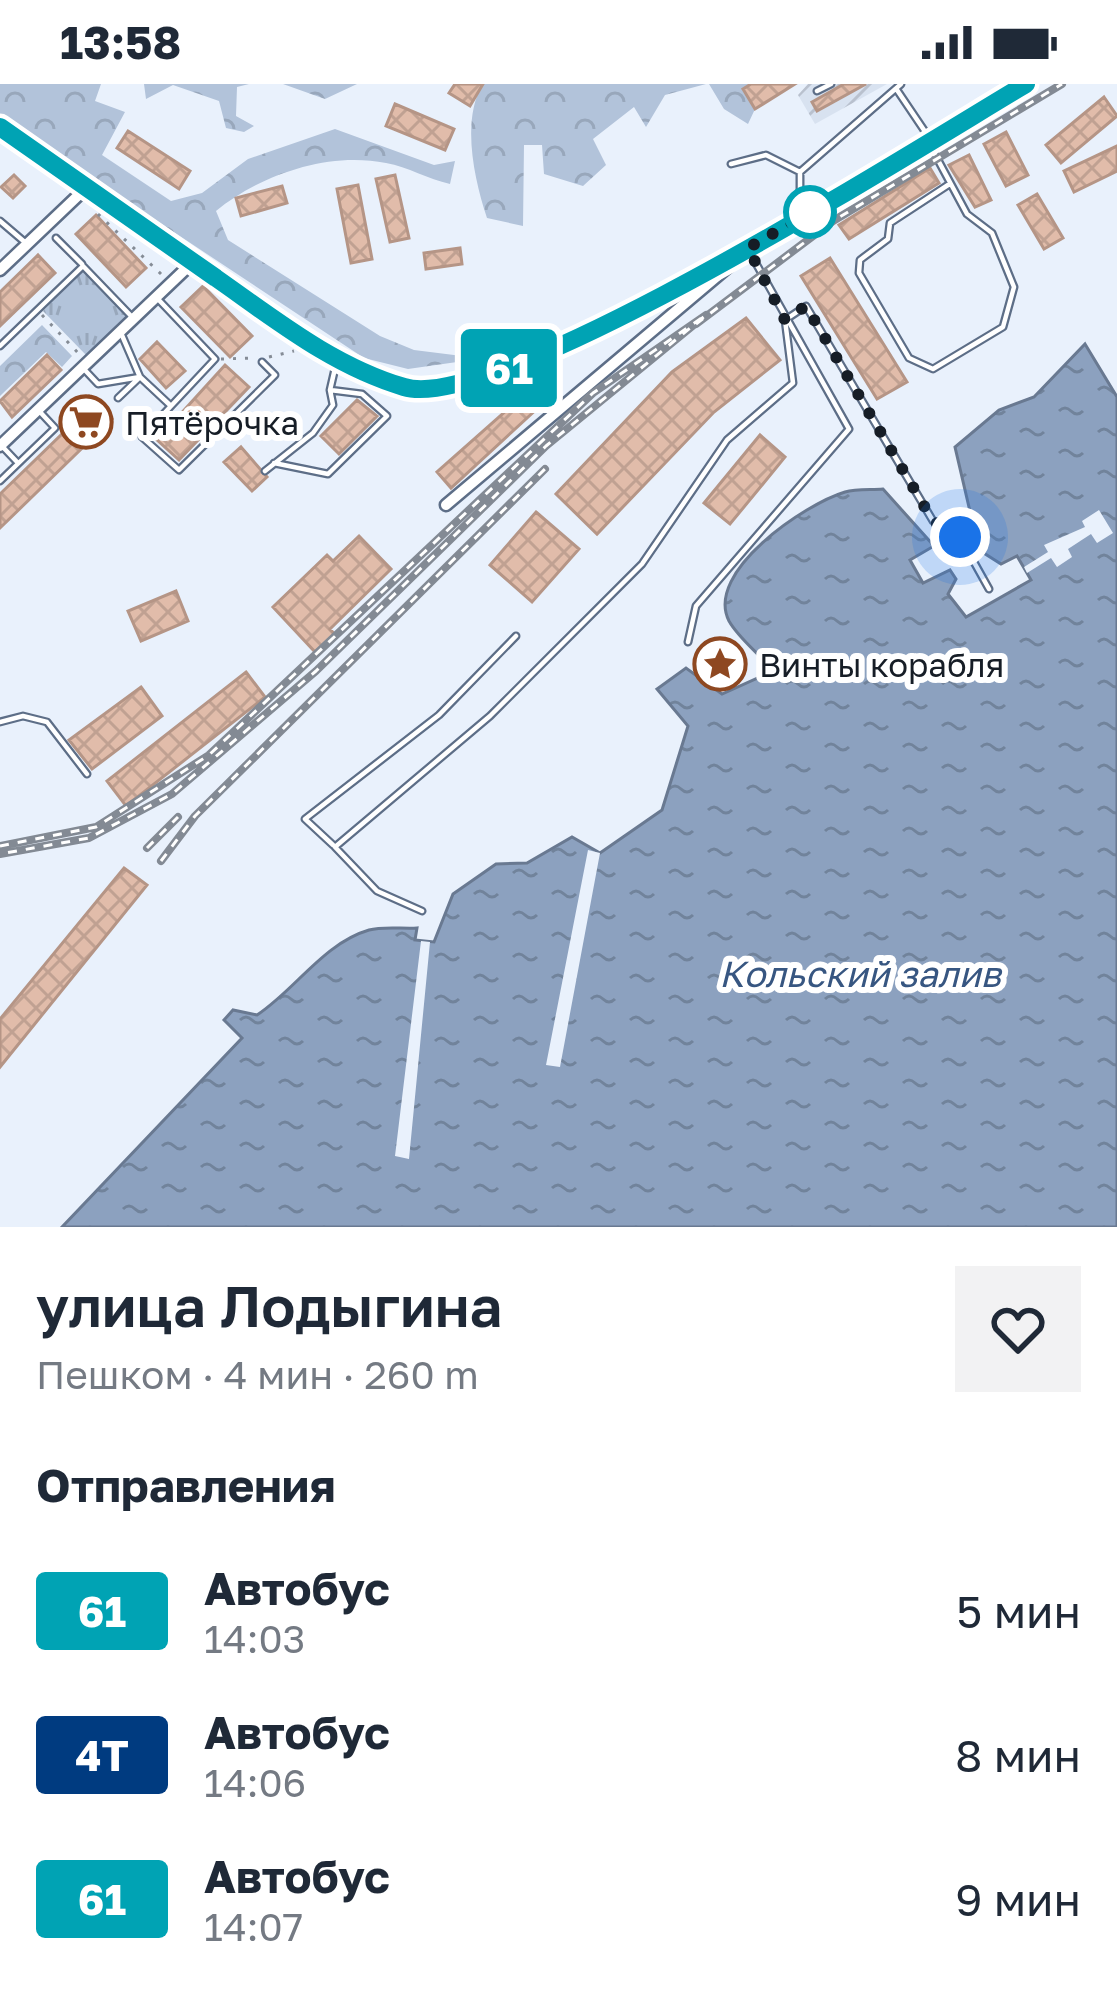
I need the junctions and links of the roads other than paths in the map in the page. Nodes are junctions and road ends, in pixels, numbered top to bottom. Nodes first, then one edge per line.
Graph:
1 (830, 84) edge
2 (1027, 84) edge
3 (899, 86) edge
4 (818, 92) dead end
5 (0, 127) edge
6 (929, 141) junction
7 (731, 164) dead end
8 (800, 172) junction
9 (948, 184) junction
10 (82, 192) junction
11 (800, 219) junction
12 (0, 221) edge
13 (56, 238) dead end
14 (27, 244) junction
15 (748, 248) junction
16 (193, 262) junction
17 (83, 266) junction
18 (0, 270) edge
19 (156, 297) junction
20 (133, 318) junction
21 (785, 320) junction
22 (120, 331) junction
23 (0, 346) edge
24 (337, 359) junction
25 (262, 362) dead end
26 (84, 364) junction
27 (140, 377) junction
28 (330, 390) junction
29 (118, 398) dead end
30 (171, 406) junction
31 (37, 410) junction
32 (0, 445) edge
33 (18, 463) junction
34 (274, 463) junction
35 (265, 471) dead end
36 (0, 481) edge
37 (446, 505) dead end
38 (989, 589) dead end
39 (516, 636) dead end
40 (688, 642) dead end
41 (0, 722) edge
42 (87, 774) dead end
43 (335, 847) junction
44 (422, 911) dead end

1 - 4 lane
2 - 6 street
3 - 6 lane
3 - 8 lane
5 - 10 street
6 - 9 lane
6 - 11 street
7 - 8 lane
8 - 11 lane
9 - 9 lane
10 - 14 street
10 - 16 street
11 - 15 street
12 - 14 lane
13 - 17 lane
14 - 18 street
15 - 21 lane
15 - 24 street
15 - 37 street
16 - 19 street
16 - 24 street
17 - 20 lane
17 - 23 lane
19 - 20 street
19 - 30 lane
20 - 22 street
21 - 38 lane
21 - 40 lane
21 - 43 lane
22 - 26 street
22 - 27 lane
24 - 28 lane
25 - 30 lane
26 - 27 lane
26 - 31 street
27 - 29 lane
27 - 30 lane
28 - 34 lane
28 - 34 lane
31 - 32 street
31 - 33 lane
32 - 33 lane
33 - 36 lane
34 - 35 lane
39 - 43 lane
41 - 42 lane
43 - 44 lane

